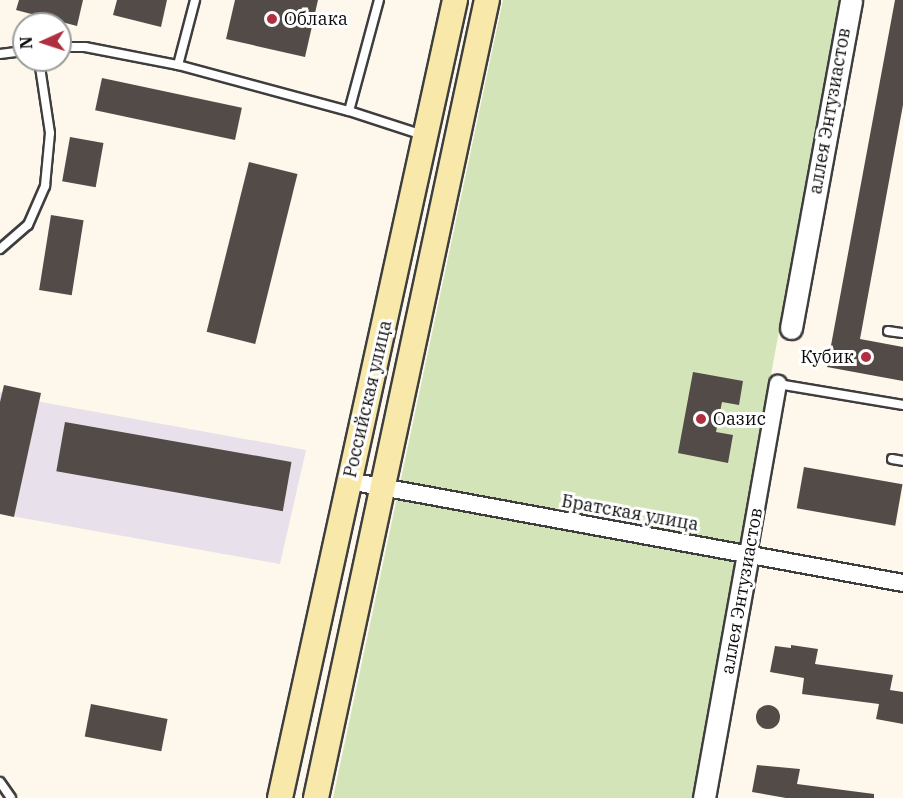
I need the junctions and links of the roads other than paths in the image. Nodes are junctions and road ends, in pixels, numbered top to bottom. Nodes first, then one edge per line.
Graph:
1 (195, 0) edge
2 (380, 0) edge
3 (455, 0) edge
4 (487, 0) edge
5 (851, 0) edge
6 (72, 47) edge
7 (178, 65) junction
8 (41, 72) edge
9 (349, 111) junction
10 (426, 136) junction
11 (0, 249) edge
12 (791, 328) dead end
13 (888, 330) dead end
14 (903, 333) edge
15 (778, 384) joint
16 (903, 405) edge
17 (892, 459) dead end
18 (903, 461) edge
19 (350, 480) junction
20 (383, 487) junction
21 (748, 554) junction
22 (903, 583) edge
23 (0, 782) edge
24 (10, 798) edge
25 (280, 798) edge
26 (316, 798) edge
27 (704, 798) edge

1 - 7 lane
2 - 9 lane
3 - 10 main road, Российская улица
4 - 20 main road, Российская улица
5 - 12 street, аллея Энтузиастов
6 - 7 lane
7 - 9 lane
8 - 11 lane
9 - 10 lane
10 - 19 main road, Российская улица
13 - 14 lane
15 - 16 lane
15 - 21 street, аллея Энтузиастов
17 - 18 lane
19 - 20 street, Братская улица
19 - 25 main road, Российская улица
20 - 21 street, Братская улица
20 - 26 main road, Российская улица
21 - 22 street, Братская улица
21 - 27 street, аллея Энтузиастов
23 - 24 lane

